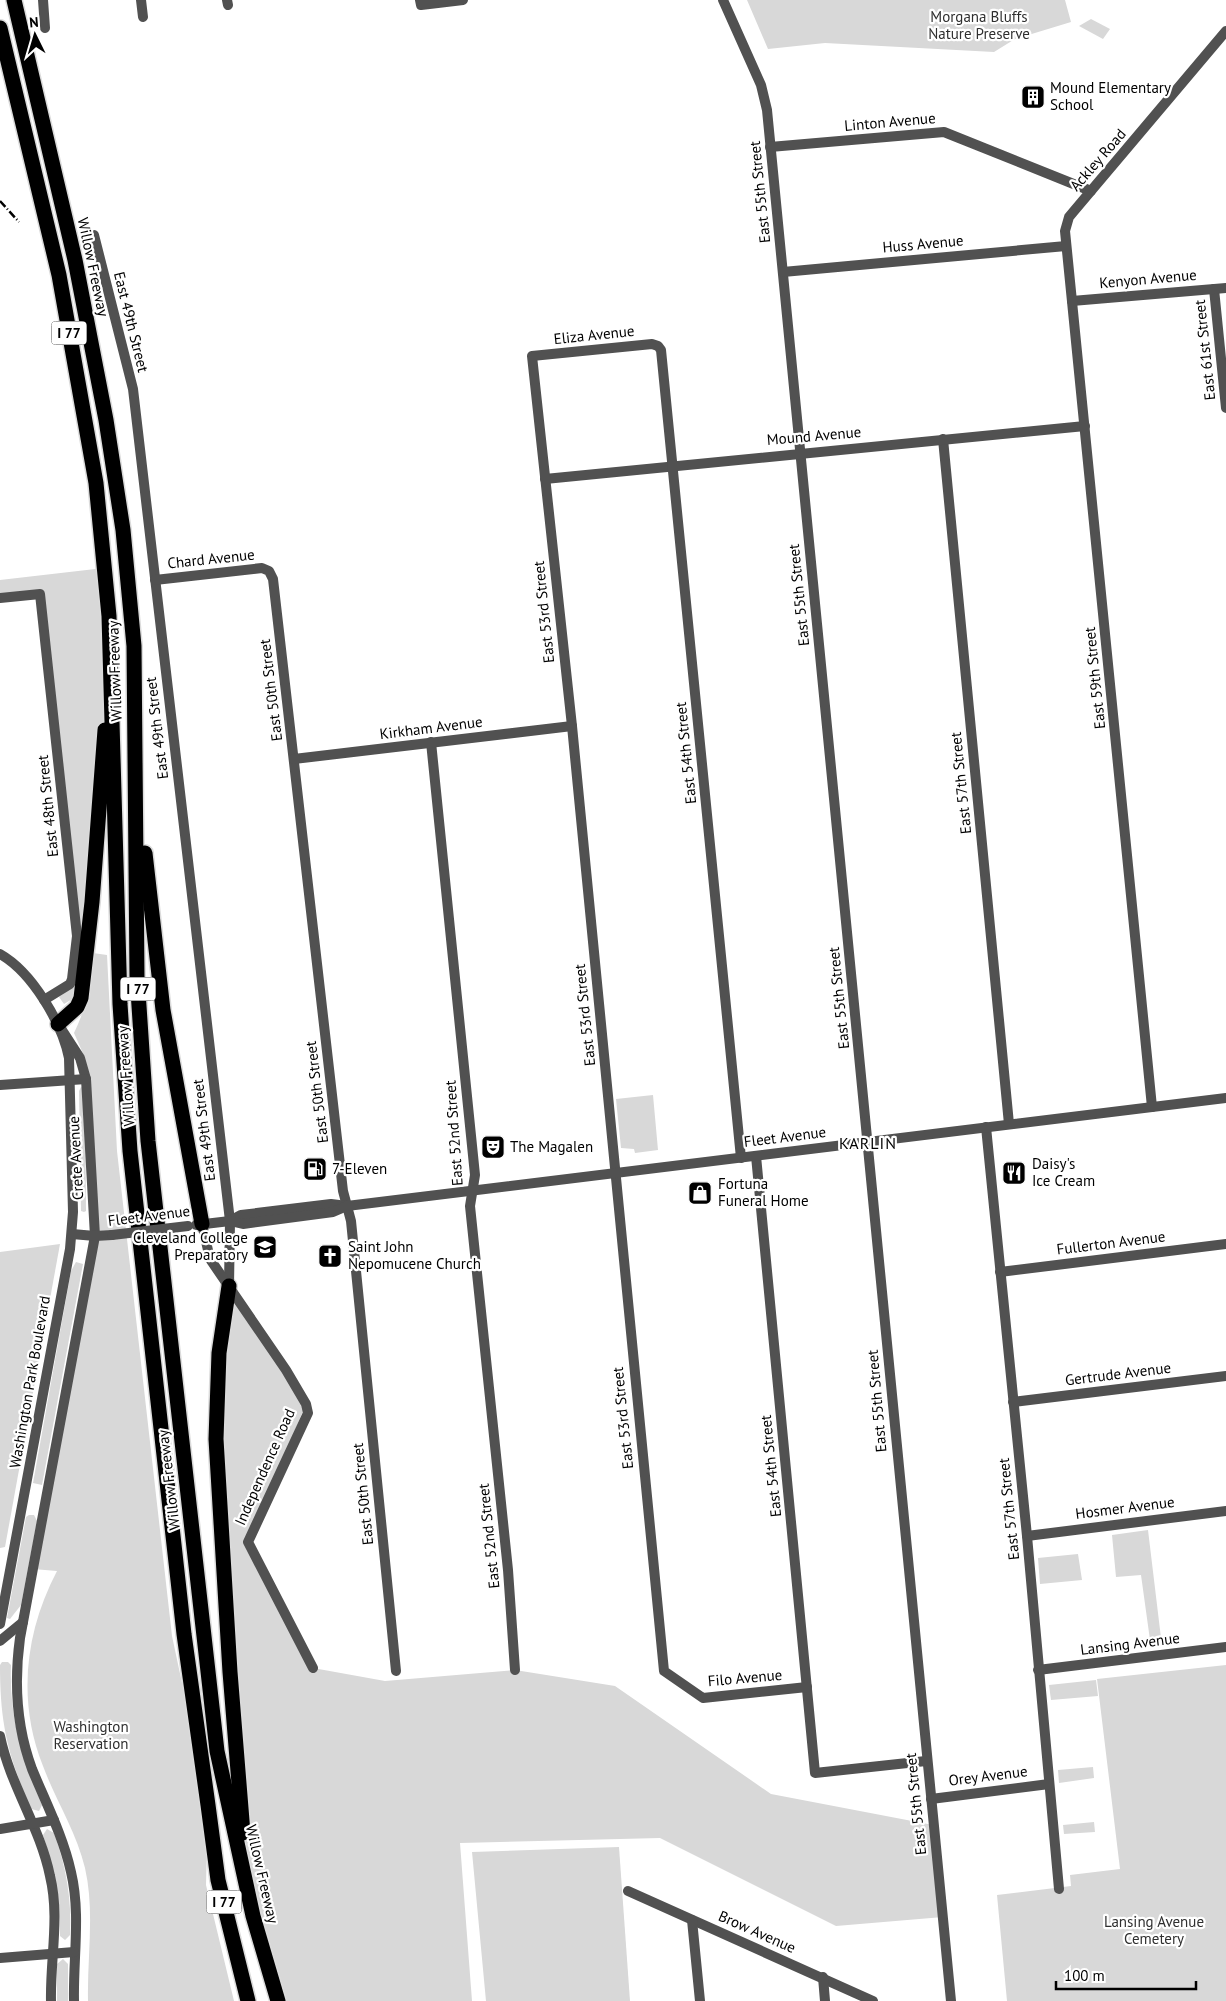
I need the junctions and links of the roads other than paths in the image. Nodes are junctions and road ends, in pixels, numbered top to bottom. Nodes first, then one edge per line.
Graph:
1 (14, 0) edge
2 (43, 0) edge
3 (141, 0) edge
4 (464, 0) edge
5 (723, 0) edge
6 (421, 2) edge
7 (143, 18) dead end
8 (0, 28) edge
9 (45, 28) dead end
10 (1226, 31) edge
11 (770, 147) junction
12 (1091, 191) junction
13 (94, 235) dead end
14 (1066, 246) junction
15 (783, 272) junction
16 (1226, 288) edge
17 (1214, 289) junction
18 (1072, 302) junction
19 (658, 346) joint
20 (532, 356) joint
21 (1226, 408) edge
22 (1085, 426) junction
23 (943, 439) junction
24 (800, 452) junction
25 (673, 466) junction
26 (545, 479) junction
27 (269, 571) joint
28 (155, 580) junction
29 (0, 598) edge
30 (109, 676) junction
31 (572, 726) junction
32 (431, 742) junction
33 (294, 759) junction
34 (135, 772) junction
35 (0, 954) edge
36 (44, 1000) junction
37 (58, 1024) junction
38 (70, 1079) junction
39 (86, 1079) junction
40 (0, 1085) edge
41 (1226, 1098) edge
42 (1152, 1107) junction
43 (1009, 1124) junction
44 (986, 1127) junction
45 (868, 1142) junction
46 (756, 1156) junction
47 (741, 1158) junction
48 (614, 1174) junction
49 (473, 1191) junction
50 (348, 1206) junction
51 (230, 1221) junction
52 (195, 1225) junction
53 (72, 1234) junction
54 (95, 1236) junction
55 (1226, 1244) edge
56 (1000, 1272) junction
57 (229, 1286) junction
58 (1226, 1376) edge
59 (1013, 1402) junction
60 (1226, 1511) edge
61 (1027, 1536) junction
62 (23, 1622) junction
63 (0, 1624) edge
64 (0, 1641) edge
65 (1226, 1648) edge
66 (313, 1668) dead end
67 (515, 1670) dead end
68 (1038, 1670) junction
69 (396, 1671) dead end
70 (664, 1671) joint
71 (807, 1687) junction
72 (0, 1736) edge
73 (926, 1761) junction
74 (0, 1772) edge
75 (14, 1783) junction
76 (1049, 1784) junction
77 (931, 1799) junction
78 (54, 1820) junction
79 (32, 1825) junction
80 (0, 1829) edge
81 (1058, 1889) dead end
82 (628, 1891) dead end
83 (253, 1916) junction
84 (692, 1920) junction
85 (74, 1952) junction
86 (52, 1953) junction
87 (0, 1958) edge
88 (823, 1977) junction
89 (247, 1999) edge
90 (51, 2001) edge
91 (74, 2001) edge
92 (278, 2001) edge
93 (700, 2001) edge
94 (825, 2001) edge
95 (873, 2001) edge
96 (950, 2001) edge

1 - 34 highway, Willow Freeway / I 77
2 - 9 street
3 - 7 street
4 - 6 street
5 - 11 street, East 55th Street
8 - 30 highway, Willow Freeway / I 77
10 - 12 street, Ackley Road
11 - 12 street, Linton Avenue
11 - 15 street, East 55th Street
12 - 14 street, Ackley Road
13 - 28 street, East 49th Street
14 - 15 street, Huss Avenue
14 - 18 street, East 59th Street
15 - 24 street, East 55th Street
16 - 17 street, Kenyon Avenue
17 - 18 street, Kenyon Avenue
17 - 21 street, East 61st Street
18 - 22 street, East 59th Street
19 - 20 street, Eliza Avenue
19 - 25 street, East 54th Street
20 - 26 street, East 53rd Street
22 - 23 street, Mound Avenue
22 - 42 street, East 59th Street
23 - 24 street, Mound Avenue
23 - 43 street, East 57th Street
24 - 25 street, Mound Avenue
24 - 45 street, East 55th Street
25 - 26 street, Mound Avenue
25 - 47 street, East 54th Street
26 - 31 street, East 53rd Street
27 - 28 street, Chard Avenue
27 - 33 street, East 50th Street
28 - 51 street, East 49th Street
29 - 36 street, East 48th Street
30 - 37 highway
30 - 89 highway, Willow Freeway / I 77
31 - 32 street, Kirkham Avenue
31 - 48 street, East 53rd Street
32 - 33 street, Kirkham Avenue
32 - 49 street, East 52nd Street
33 - 50 street, East 50th Street
34 - 52 highway
34 - 83 highway, Willow Freeway / I 77
35 - 36 street
36 - 37 street
37 - 38 street
37 - 39 street
38 - 39 street
38 - 40 street
38 - 53 street, Crete Avenue
39 - 54 street, Crete Avenue
41 - 42 street, Fleet Avenue
42 - 43 street, Fleet Avenue
43 - 44 street, Fleet Avenue
44 - 45 street, Fleet Avenue
44 - 56 street, East 57th Street
45 - 46 street, Fleet Avenue
45 - 73 street, East 55th Street
46 - 47 street, Fleet Avenue
46 - 71 street, East 54th Street
47 - 48 street, Fleet Avenue
48 - 49 street, Fleet Avenue
48 - 70 street, East 53rd Street
49 - 50 street, Fleet Avenue
49 - 67 street, East 52nd Street
50 - 51 street, Fleet Avenue
50 - 69 street, East 50th Street
51 - 52 street, Fleet Avenue
51 - 57 street
52 - 54 street, Fleet Avenue, bridge
52 - 57 street, Independence Road
53 - 54 street, Fleet Avenue
53 - 63 street, Washington Park Boulevard
54 - 62 street
55 - 56 street, Fullerton Avenue
56 - 59 street, East 57th Street
57 - 66 street, Independence Road
57 - 83 highway
58 - 59 street, Gertrude Avenue
59 - 61 street, East 57th Street
60 - 61 street, Hosmer Avenue
61 - 68 street, East 57th Street
62 - 64 street
62 - 78 street
65 - 68 street, Lansing Avenue
68 - 76 street, East 57th Street
70 - 71 street, Filo Avenue
71 - 73 street, East 54th Street
72 - 75 street
73 - 77 street, East 55th Street
74 - 75 street
75 - 79 street
76 - 77 street, Orey Avenue
76 - 81 street, East 57th Street
77 - 96 street, East 55th Street
78 - 79 street
78 - 85 street
79 - 80 street
79 - 86 street
82 - 84 street, Brow Avenue
83 - 92 highway, Willow Freeway / I 77
84 - 88 street, Brow Avenue
84 - 93 street
85 - 86 street
85 - 91 street
86 - 87 street
86 - 90 street
88 - 94 street
88 - 95 street, Brow Avenue

